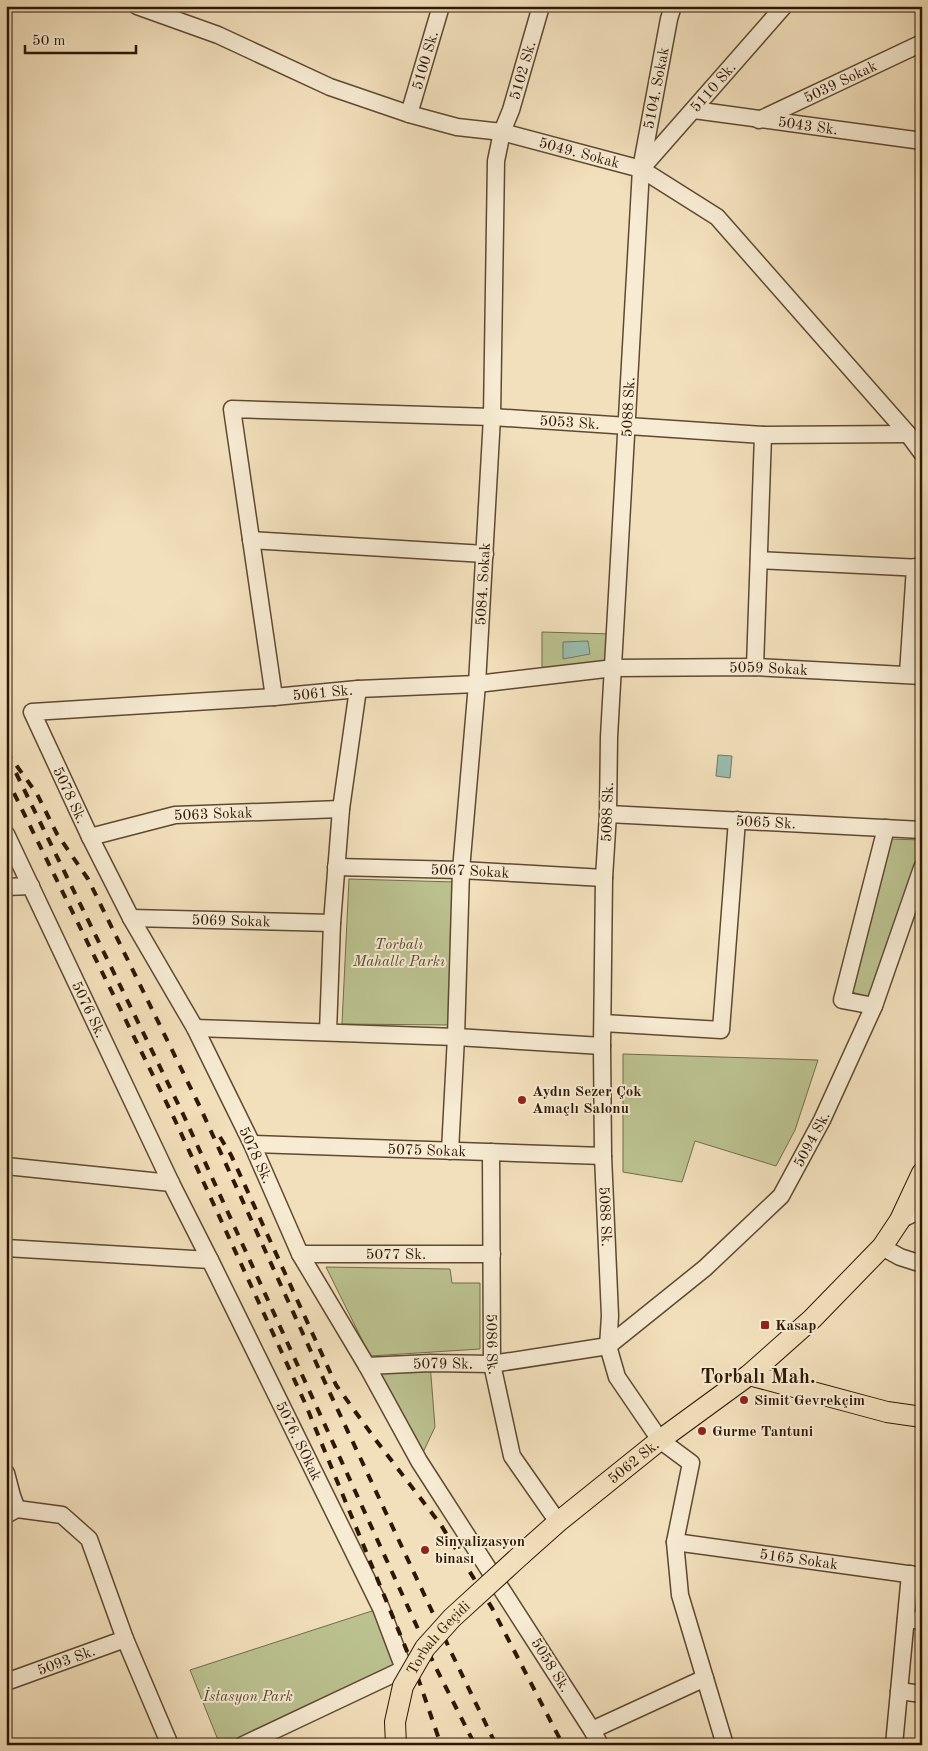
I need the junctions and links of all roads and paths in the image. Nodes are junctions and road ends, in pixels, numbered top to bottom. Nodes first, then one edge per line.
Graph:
1 (137, 6) edge
2 (441, 6) edge
3 (541, 6) edge
4 (673, 6) edge
5 (784, 6) edge
6 (922, 43) edge
7 (694, 110) junction
8 (409, 114) junction
9 (759, 120) junction
10 (502, 132) junction
11 (922, 141) edge
12 (641, 169) junction
13 (492, 416) junction
14 (627, 426) junction
15 (908, 434) junction
16 (763, 435) junction
17 (922, 453) edge
18 (251, 540) junction
19 (485, 554) junction
20 (759, 560) junction
21 (918, 568) edge
22 (755, 666) junction
23 (614, 668) junction
24 (915, 675) edge
25 (478, 684) junction
26 (358, 689) junction
27 (274, 697) junction
28 (32, 712) joint
29 (341, 809) junction
30 (608, 814) junction
31 (737, 820) junction
32 (886, 828) junction
33 (922, 830) edge
34 (6, 834) edge
35 (90, 837) junction
36 (336, 867) junction
37 (922, 868) edge
38 (461, 870) junction
39 (604, 878) junction
40 (31, 886) junction
41 (6, 887) edge
42 (131, 918) junction
43 (332, 923) junction
44 (874, 1006) junction
45 (603, 1023) junction
46 (194, 1028) junction
47 (328, 1032) junction
48 (456, 1037) junction
49 (602, 1046) junction
50 (252, 1144) junction
51 (450, 1150) junction
52 (491, 1152) junction
53 (603, 1156) junction
54 (6, 1166) edge
55 (922, 1173) edge
56 (171, 1184) junction
57 (922, 1208) edge
58 (900, 1220) junction
59 (882, 1247) junction
60 (6, 1248) edge
61 (300, 1254) junction
62 (492, 1254) junction
63 (210, 1260) junction
64 (922, 1264) edge
65 (608, 1346) junction
66 (492, 1364) junction
67 (367, 1366) junction
68 (748, 1375) junction
69 (922, 1417) edge
70 (660, 1440) junction
71 (6, 1473) edge
72 (12, 1512) edge
73 (558, 1522) junction
74 (675, 1542) junction
75 (522, 1554) joint
76 (916, 1575) edge
77 (501, 1586) joint
78 (914, 1620) edge
79 (125, 1639) junction
80 (705, 1678) junction
81 (6, 1682) edge
82 (899, 1691) junction
83 (922, 1694) edge
84 (596, 1738) edge
85 (170, 1745) edge
86 (243, 1745) edge
87 (396, 1745) edge
88 (725, 1745) edge
89 (894, 1745) edge

1 - 8 street, 5049. Sokak
2 - 8 street, 5100 Sk.
3 - 10 street, 5102 Sk.
4 - 12 street, 5104. Sokak
5 - 7 street, 5110 Sk.
6 - 9 street, 5039 Sokak
7 - 9 street, 5043 Sk.
7 - 12 street, 5110 Sk.
8 - 10 street, 5049. Sokak
9 - 11 street, 5043 Sk.
10 - 12 street, 5049. Sokak
10 - 13 street, 5084. Sokak
12 - 14 street, 5088 Sk.
12 - 15 street, 5049. Sokak
13 - 14 street, 5053 Sk.
13 - 18 street, 5053 Sk.
13 - 19 street, 5084. Sokak
14 - 16 street, 5053 Sk.
14 - 23 street, 5088 Sk.
15 - 16 street, 5053 Sk.
15 - 17 street, 5049. Sokak
16 - 20 street
18 - 19 street
18 - 27 street
19 - 25 street, 5084. Sokak
20 - 21 street
20 - 22 street
21 - 24 street
22 - 23 street, 5059 Sokak
22 - 24 street, 5059 Sokak
23 - 25 street, 5061 Sk.
23 - 30 street, 5088 Sk.
25 - 26 street, 5061 Sk.
25 - 38 street, 5084. Sokak
26 - 27 street, 5061 Sk.
26 - 29 street
27 - 28 street, 5061 Sk.
28 - 35 street, 5078 Sk.
29 - 35 street, 5063 Sokak
29 - 36 street
30 - 31 street, 5065 Sk.
30 - 39 street, 5088 Sk.
31 - 32 street, 5065 Sk.
31 - 45 street
32 - 33 street, 5065 Sk.
32 - 44 street
34 - 40 street, 5076 Sk.
35 - 42 street, 5078 Sk.
36 - 38 street, 5067 Sokak
36 - 43 street
37 - 44 street, 5094 Sk.
38 - 39 street, 5067 Sokak
38 - 48 street, 5084. Sokak
39 - 45 street, 5088 Sk.
40 - 41 street
40 - 56 street, 5076 Sk.
42 - 43 street, 5069 Sokak
42 - 46 street, 5078 Sk.
43 - 47 street
44 - 65 street, 5094 Sk.
45 - 49 street, 5088 Sk.
46 - 47 street
46 - 50 street, 5078 Sk.
47 - 48 street
48 - 49 street
48 - 51 street, 5084. Sokak
49 - 53 street, 5088 Sk.
50 - 51 street, 5075 Sokak
50 - 61 street, 5078 Sk.
51 - 52 street, 5075 Sokak
52 - 53 street, 5075 Sokak
52 - 62 street, 5086 Sk.
53 - 65 street, 5088 Sk.
54 - 56 street
55 - 58 main road, 5062 Sk.
56 - 63 street, 5076 Sk.
57 - 58 street
58 - 59 main road, 5062 Sk.
59 - 64 street
59 - 68 main road, 5062 Sk.
60 - 63 street
61 - 62 street, 5077 Sk.
61 - 67 street, 5078 Sk.
62 - 66 street, 5086 Sk.
63 - 86 street, 5076. SOkak
65 - 66 street, 5079 Sk.
65 - 70 street, 5088 Sk.
66 - 67 street, 5079 Sk.
66 - 73 street, 5086 Sk.
67 - 77 street, 5078 Sk.
68 - 69 main road
68 - 70 main road, 5062 Sk.
70 - 73 main road, 5062 Sk.
70 - 74 street, 5088 Sk.
71 - 72 street
72 - 79 street
73 - 75 main road, 5062 Sk.
74 - 76 street, 5165 Sokak
74 - 80 street
75 - 87 main road, Torbalı Geçidi, bridge
76 - 78 street
77 - 84 street, 5058 Sk.
78 - 82 street
79 - 81 street, 5093 Sk.
79 - 85 street
80 - 84 street
80 - 88 street
82 - 83 street
82 - 89 street

